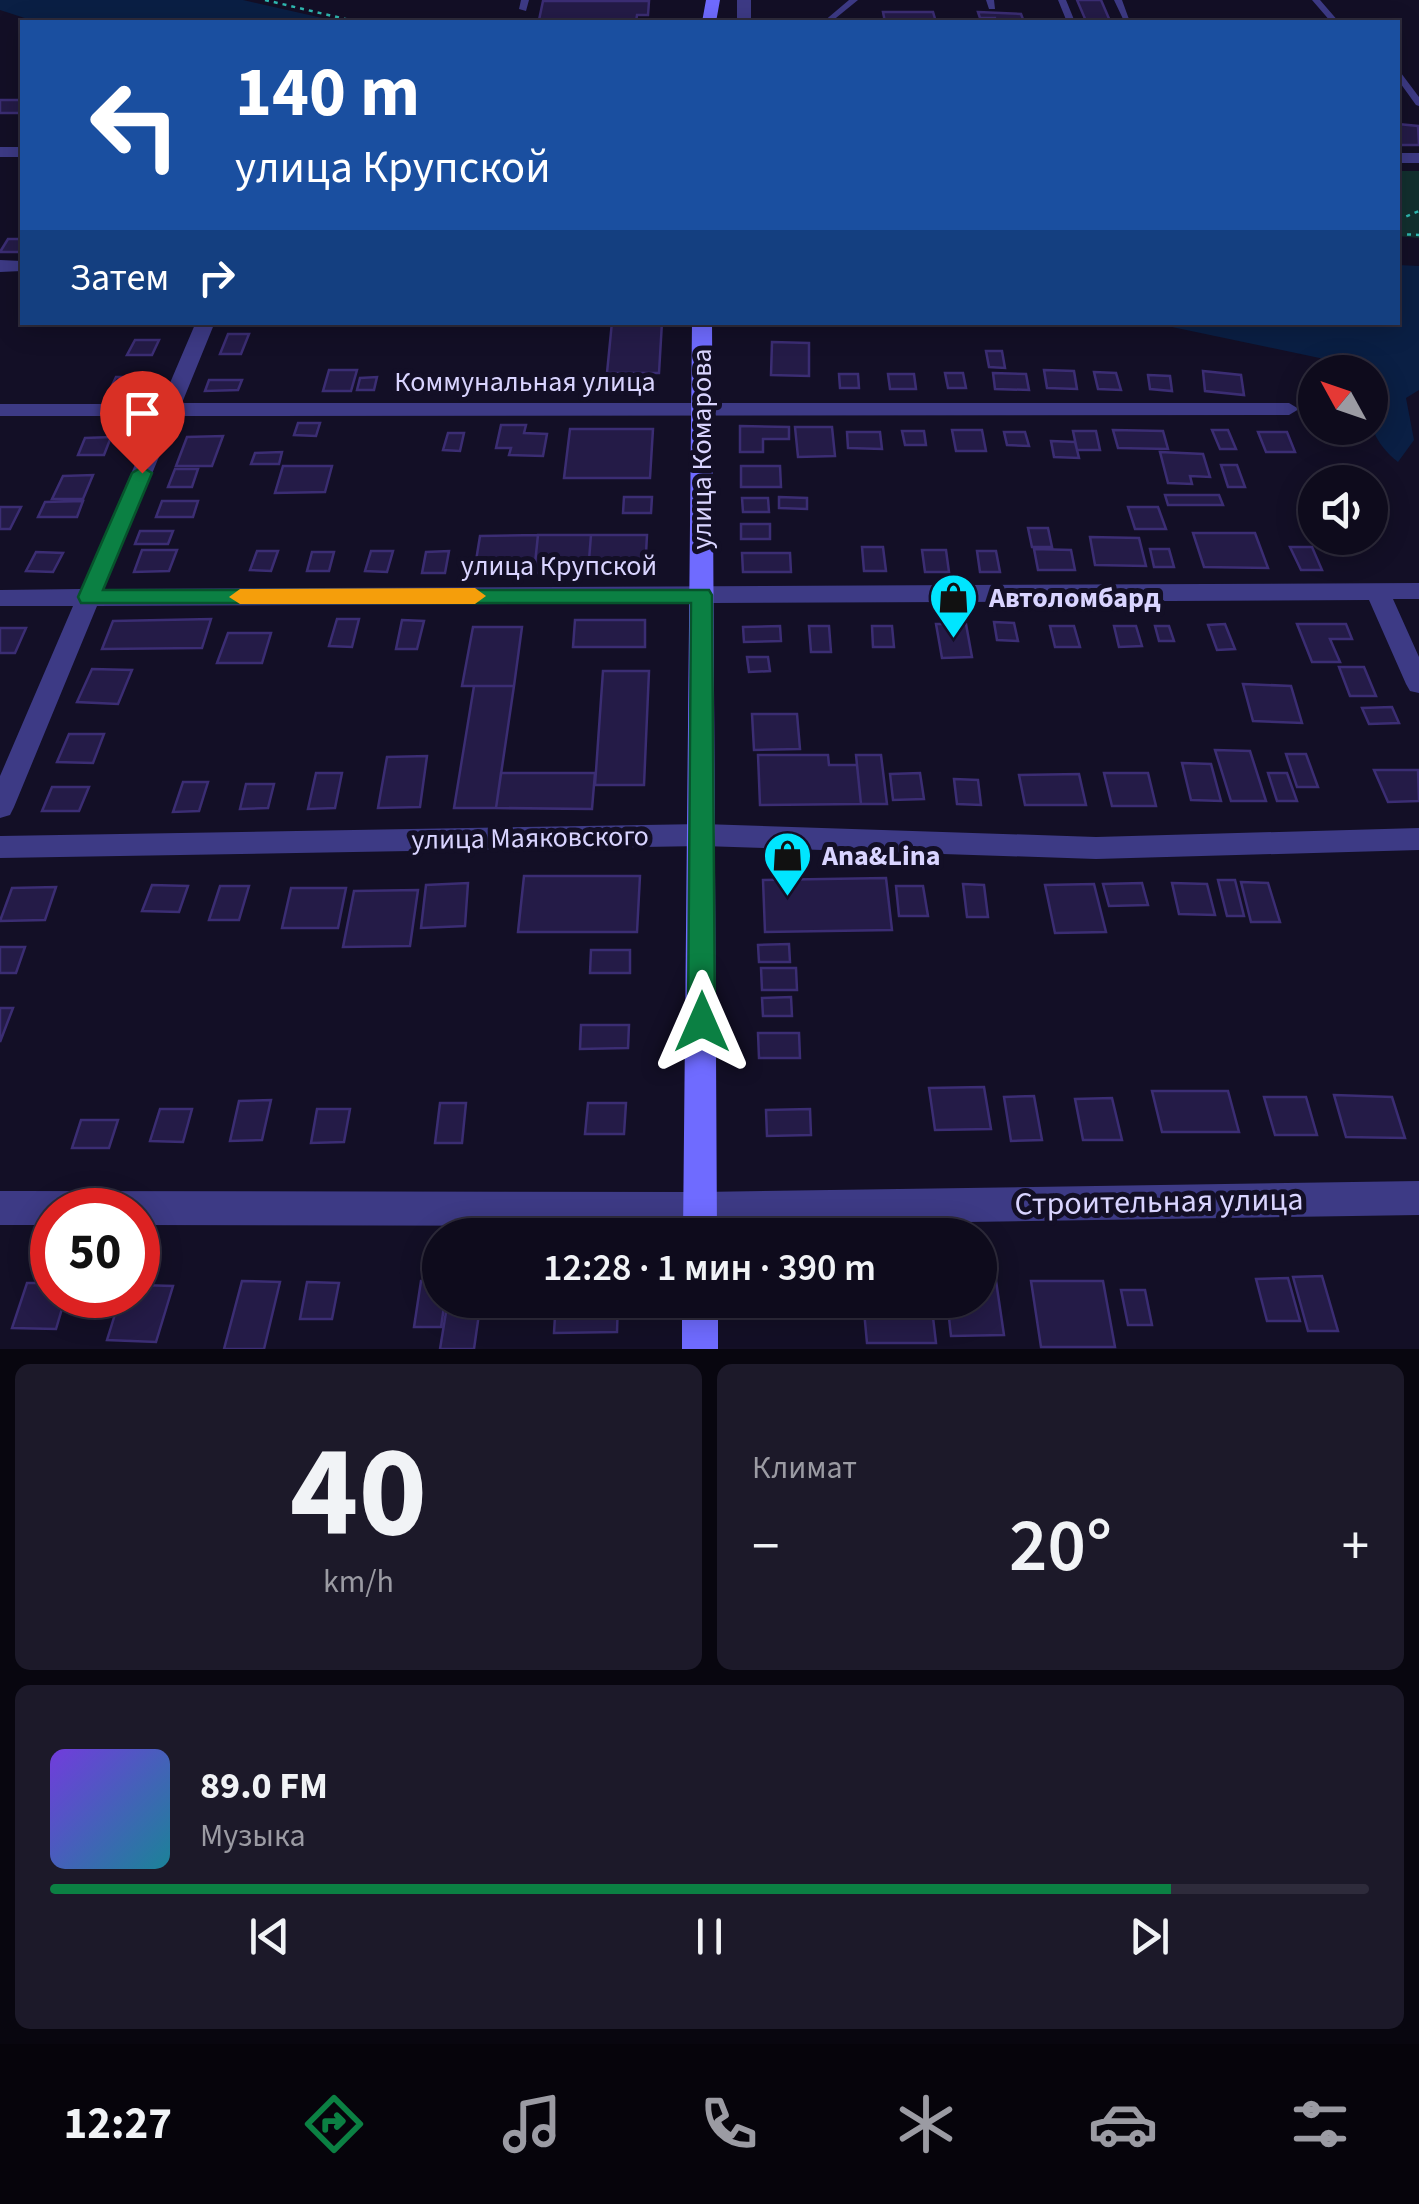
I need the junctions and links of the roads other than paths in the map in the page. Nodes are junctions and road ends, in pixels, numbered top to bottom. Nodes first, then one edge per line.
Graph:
1 (854, 0) edge
2 (1316, 0) edge
3 (829, 20) edge
4 (1333, 20) edge
5 (1400, 74) edge
6 (1414, 74) dead end
7 (1400, 77) edge
8 (1419, 104) edge
9 (205, 325) edge
10 (702, 325) edge
11 (704, 408) junction
12 (1289, 409) dead end
13 (0, 410) edge
14 (168, 411) junction
15 (1376, 591) junction
16 (1419, 591) edge
17 (702, 595) junction
18 (88, 597) junction
19 (0, 598) edge
20 (1419, 684) edge
21 (0, 807) edge
22 (703, 835) junction
23 (1419, 839) edge
24 (0, 847) edge
25 (1419, 1198) edge
26 (0, 1208) edge
27 (500, 1218) edge
28 (700, 1218) edge
29 (820, 1218) edge
30 (700, 1318) edge
31 (700, 1349) edge

1 - 3 lane
2 - 4 lane
5 - 6 lane
7 - 8 lane
9 - 14 street
10 - 11 main road, улица Комарова
11 - 12 street, Коммунальная улица
11 - 14 street, Коммунальная улица
11 - 17 main road, улица Комарова
13 - 14 street, Коммунальная улица
14 - 18 street
15 - 16 street, улица Крупской
15 - 17 street, улица Крупской
15 - 20 street
17 - 18 street, улица Крупской
17 - 22 main road, улица Комарова
18 - 19 street, улица Крупской
18 - 21 street
22 - 23 street, улица Маяковского
22 - 24 street, улица Маяковского
22 - 28 main road, улица Комарова
25 - 29 street, Строительная улица
26 - 27 street, Строительная улица
30 - 31 main road

